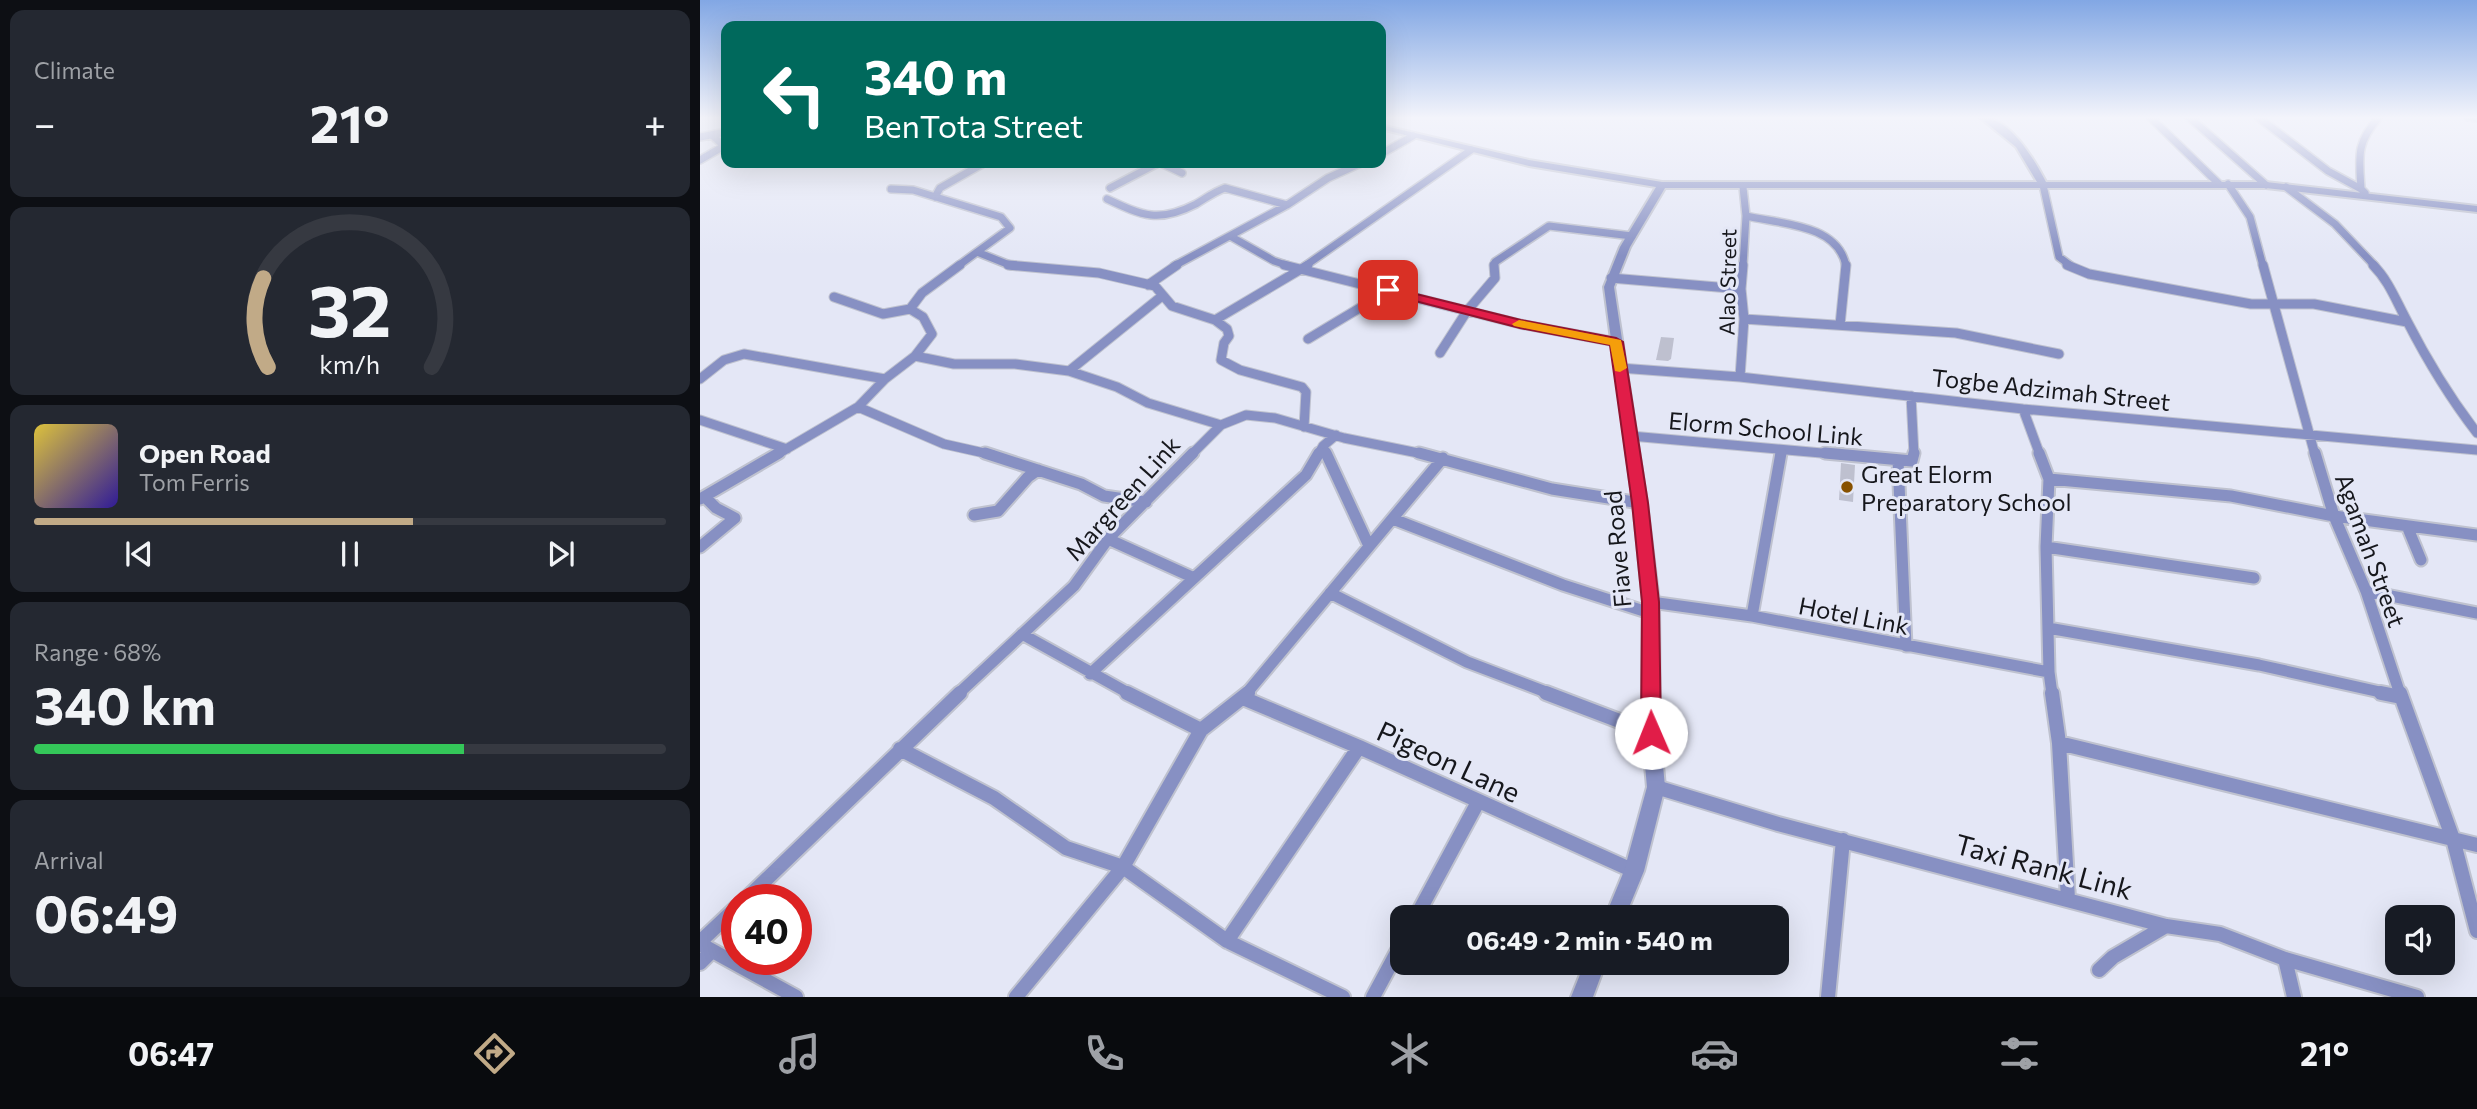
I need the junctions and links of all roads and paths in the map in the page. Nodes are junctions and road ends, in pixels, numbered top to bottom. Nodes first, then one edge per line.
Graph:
1 (1452, 164) edge
2 (1535, 164) edge
3 (2033, 164) edge
4 (2201, 164) edge
5 (2241, 164) edge
6 (2317, 164) edge
7 (2360, 164) edge
8 (975, 168) edge
9 (1150, 168) edge
10 (1171, 168) edge
11 (1350, 168) edge
12 (1182, 173) dead end
13 (2224, 184) junction
14 (1662, 185) junction
15 (2043, 185) junction
16 (2266, 186) junction
17 (1743, 187) junction
18 (2286, 187) junction
19 (891, 188) dead end
20 (1110, 188) dead end
21 (2364, 192) junction
22 (935, 197) junction
23 (1107, 199) dead end
24 (1287, 205) junction
25 (2477, 209) edge
26 (1746, 216) junction
27 (1230, 236) junction
28 (1632, 236) junction
29 (977, 252) junction
30 (1300, 270) junction
31 (1611, 278) junction
32 (1148, 285) junction
33 (1741, 289) junction
34 (1388, 290) junction
35 (1162, 296) junction
36 (834, 297) dead end
37 (2273, 303) junction
38 (910, 309) junction
39 (1467, 311) junction
40 (1744, 319) junction
41 (1215, 320) junction
42 (2407, 322) junction
43 (1840, 325) junction
44 (1308, 339) dead end
45 (1616, 342) junction
46 (1440, 353) dead end
47 (2059, 354) dead end
48 (915, 356) junction
49 (1620, 368) junction
50 (1069, 371) junction
51 (1741, 377) junction
52 (700, 379) edge
53 (885, 379) junction
54 (1911, 396) junction
55 (858, 407) junction
56 (2023, 409) junction
57 (700, 420) edge
58 (1221, 425) junction
59 (1304, 427) junction
60 (2477, 433) edge
61 (2309, 435) junction
62 (1336, 436) junction
63 (1631, 436) junction
64 (1323, 446) junction
65 (787, 449) junction
66 (2477, 450) edge
67 (1781, 451) junction
68 (1443, 458) junction
69 (1898, 460) junction
70 (1038, 470) junction
71 (2049, 479) junction
72 (703, 498) edge
73 (1146, 502) junction
74 (1640, 503) junction
75 (974, 515) dead end
76 (2334, 516) junction
77 (1393, 519) junction
78 (2407, 526) junction
79 (2477, 535) edge
80 (1108, 540) junction
81 (700, 547) edge
82 (1369, 547) junction
83 (2046, 547) junction
84 (2421, 560) dead end
85 (1192, 577) junction
86 (2254, 578) dead end
87 (2366, 591) junction
88 (1330, 593) junction
89 (1650, 607) junction
90 (2477, 613) edge
91 (1752, 616) junction
92 (2048, 628) junction
93 (1022, 634) junction
94 (1906, 646) junction
95 (2049, 672) junction
96 (1090, 674) junction
97 (1243, 698) junction
98 (2401, 698) junction
99 (1200, 730) junction
100 (1651, 733) junction
101 (2059, 743) junction
102 (1359, 747) junction
103 (900, 749) junction
104 (1656, 787) junction
105 (1478, 802) junction
106 (2453, 839) junction
107 (1843, 840) junction
108 (2477, 845) edge
109 (1123, 867) junction
110 (1634, 871) junction
111 (762, 884) edge
112 (2068, 899) junction
113 (1422, 905) edge
114 (1620, 905) edge
115 (2166, 926) junction
116 (721, 927) edge
117 (2477, 931) edge
118 (1227, 941) junction
119 (703, 950) edge
120 (2286, 959) junction
121 (1390, 965) edge
122 (2099, 970) dead end
123 (1590, 975) edge
124 (796, 997) edge
125 (1016, 997) edge
126 (1343, 997) edge
127 (1373, 997) edge
128 (1581, 997) edge
129 (1828, 997) edge
130 (2294, 997) edge
131 (2417, 997) edge

1 - 30 street
2 - 14 street
3 - 15 street
4 - 13 street, Agamah Street
5 - 16 street
6 - 21 street
7 - 21 street
8 - 22 street
9 - 20 street
10 - 12 street
11 - 24 street
13 - 15 street
13 - 16 street
13 - 37 street, Agamah Street
14 - 17 street
14 - 28 street, Fiave Road
15 - 17 street
15 - 37 street
16 - 18 street
17 - 26 street, Alao Street
18 - 21 street
18 - 42 street
19 - 22 street
21 - 25 street
22 - 29 street
23 - 24 street
24 - 27 street
26 - 33 street, Alao Street
26 - 43 street
27 - 30 street
27 - 32 street
28 - 31 street, Fiave Road
28 - 39 street
29 - 32 street
29 - 38 street
30 - 34 street
30 - 41 street
31 - 33 street
31 - 45 street, Fiave Road
32 - 35 street
33 - 40 street, Alao Street
34 - 39 street
34 - 44 street
35 - 41 street
35 - 50 street
36 - 38 street
37 - 42 street
37 - 61 street, Agamah Street
38 - 48 street
39 - 45 street
39 - 46 street
40 - 43 street
40 - 51 street, Alao Street
41 - 59 street
42 - 60 street
43 - 47 street
45 - 49 street, Fiave Road
48 - 50 street
48 - 53 street
49 - 51 street, Togbe Adzimah Street
49 - 63 street, Fiave Road
50 - 58 street
51 - 54 street, Togbe Adzimah Street
52 - 53 street
53 - 55 street
54 - 56 street, Togbe Adzimah Street
54 - 69 street
55 - 65 street
55 - 70 street
56 - 61 street, Togbe Adzimah Street
56 - 71 street
57 - 65 street
58 - 59 street, Margreen Link
58 - 73 street, Margreen Link
59 - 62 street, Margreen Link
61 - 66 street, Togbe Adzimah Street
61 - 76 street, Agamah Street
62 - 64 street
62 - 68 street, Margreen Link
63 - 67 street, Elorm School Link
63 - 74 street, Fiave Road
64 - 82 street
64 - 85 street
65 - 72 street
67 - 69 street, Elorm School Link
67 - 91 street
68 - 74 street, Margreen Link
68 - 77 street
69 - 94 street
70 - 73 street
70 - 75 street
71 - 76 street
71 - 83 street
72 - 81 street
73 - 80 street, Margreen Link
74 - 89 street, Fiave Road
76 - 78 street
76 - 87 street, Agamah Street
77 - 82 street
77 - 89 street, Hotel Link
78 - 79 street
78 - 84 street
80 - 85 street
80 - 93 street, Margreen Link
82 - 88 street
83 - 86 street
83 - 92 street
85 - 96 street
87 - 90 street
87 - 98 street, Agamah Street
88 - 97 street
88 - 100 street
89 - 91 street, Hotel Link
89 - 100 street, Fiave Road
91 - 94 street, Hotel Link
92 - 95 street
92 - 98 street
93 - 96 street
93 - 103 street, Margreen Link
94 - 95 street, Hotel Link
95 - 101 street
96 - 99 street
97 - 99 street
97 - 102 street, Pigeon Lane
98 - 106 street, Agamah Street
99 - 109 street
100 - 104 street, Fiave Road
101 - 106 street
101 - 112 street
102 - 105 street, Pigeon Lane
102 - 118 street
103 - 109 street
103 - 111 street, Margreen Link
104 - 107 street, Taxi Rank Link
104 - 110 street, Fiave Road
105 - 110 street, Pigeon Lane
105 - 113 street
106 - 108 street
106 - 117 street, Agamah Street
107 - 112 street, Taxi Rank Link
107 - 129 street
109 - 118 street
109 - 125 street
110 - 114 street, Fiave Road
112 - 115 street, Taxi Rank Link
115 - 120 street, Taxi Rank Link
115 - 122 street
116 - 119 street
118 - 126 street
119 - 124 street
120 - 130 street
120 - 131 street, Taxi Rank Link
121 - 127 street
123 - 128 street

